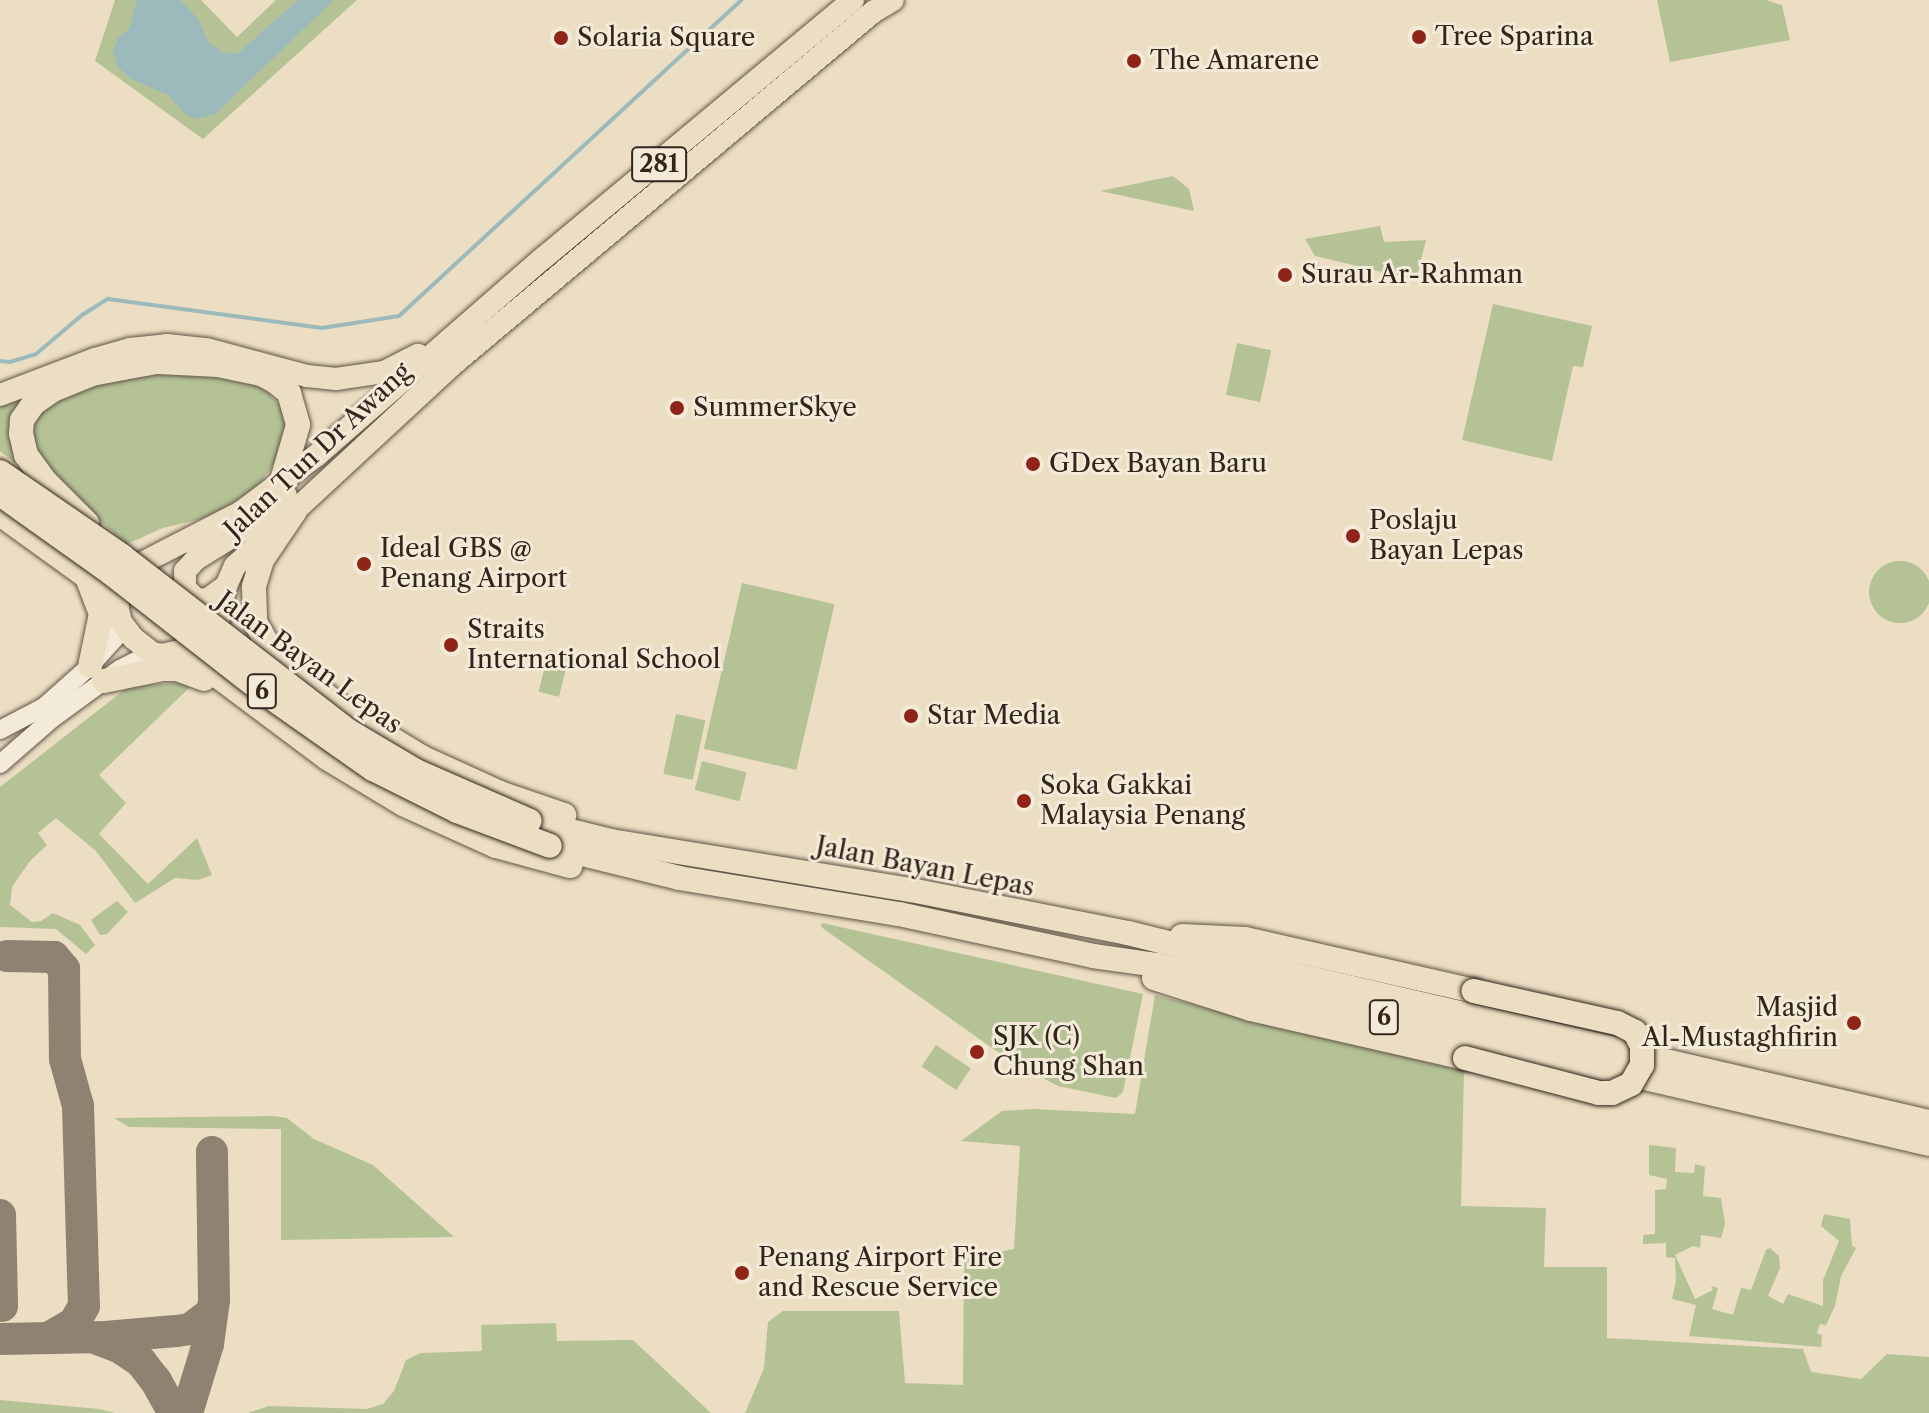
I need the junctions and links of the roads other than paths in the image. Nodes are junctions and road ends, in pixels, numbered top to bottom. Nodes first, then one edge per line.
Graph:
1 (853, 0) edge
2 (893, 0) edge
3 (469, 322) junction
4 (0, 395) edge
5 (317, 455) junction
6 (0, 472) edge
7 (282, 480) junction
8 (0, 494) edge
9 (295, 511) junction
10 (0, 514) edge
11 (122, 556) junction
12 (86, 576) junction
13 (226, 586) junction
14 (119, 613) junction
15 (152, 653) junction
16 (179, 653) junction
17 (97, 673) junction
18 (256, 706) junction
19 (0, 730) edge
20 (0, 764) edge
21 (664, 849) junction
22 (679, 878) junction
23 (1128, 933) junction
24 (1093, 956) junction
25 (1929, 1122) edge
26 (1929, 1144) edge

1 - 3 main road, Jalan Tun Dr Awang / 281
2 - 9 main road, Jalan Tun Dr Awang / 281
3 - 4 main road
3 - 5 main road, Jalan Tun Dr Awang / 281
5 - 7 main road, Jalan Tun Dr Awang / 281
5 - 13 main road
6 - 11 highway, Jalan Bayan Lepas / 6, bridge
7 - 11 highway, bridge
7 - 14 main road, Jalan Tun Dr Awang / 281
8 - 22 highway, Jalan Bayan Lepas / 6, bridge
9 - 13 main road, Jalan Tun Dr Awang / 281
9 - 21 highway
10 - 12 highway
11 - 21 highway, Jalan Bayan Lepas / 6, bridge
12 - 14 highway
12 - 17 highway
13 - 16 main road, Jalan Tun Dr Awang / 281
14 - 15 main road
14 - 17 street
15 - 16 main road, Jalan Tun Dr Awang / 281
15 - 17 street
16 - 18 highway
17 - 18 highway
17 - 19 street
17 - 20 street
18 - 22 highway
21 - 23 highway, Jalan Bayan Lepas / 6
22 - 24 highway, Jalan Bayan Lepas / 6
23 - 24 highway, bridge
23 - 25 highway, Jalan Bayan Lepas / 6
24 - 26 highway, Jalan Bayan Lepas / 6

